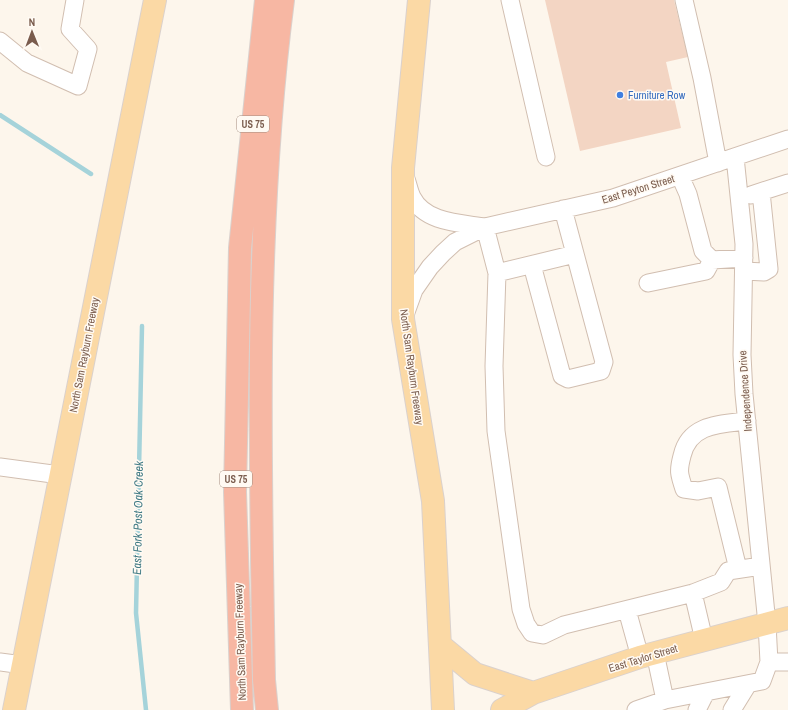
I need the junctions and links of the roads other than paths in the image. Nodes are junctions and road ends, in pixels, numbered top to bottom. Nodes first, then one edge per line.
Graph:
1 (75, 0) edge
2 (155, 0) edge
3 (266, 0) edge
4 (283, 0) edge
5 (419, 0) edge
6 (510, 0) edge
7 (684, 0) edge
8 (0, 41) edge
9 (788, 139) edge
10 (546, 157) dead end
11 (735, 157) junction
12 (718, 163) junction
13 (403, 168) junction
14 (680, 176) junction
15 (788, 183) edge
16 (761, 192) junction
17 (739, 198) junction
18 (563, 209) junction
19 (485, 227) junction
20 (575, 254) junction
21 (712, 260) junction
22 (744, 264) junction
23 (532, 265) junction
24 (497, 273) junction
25 (648, 283) dead end
26 (403, 319) junction
27 (747, 421) junction
28 (0, 467) edge
29 (60, 475) junction
30 (762, 566) junction
31 (738, 569) junction
32 (693, 593) junction
33 (627, 610) junction
34 (788, 618) edge
35 (767, 624) junction
36 (704, 640) junction
37 (440, 644) junction
38 (648, 655) junction
39 (0, 662) edge
40 (769, 662) junction
41 (788, 662) edge
42 (23, 665) junction
43 (264, 680) junction
44 (748, 684) junction
45 (706, 692) junction
46 (533, 693) junction
47 (665, 700) junction
48 (14, 710) edge
49 (242, 710) edge
50 (267, 710) edge
51 (270, 710) edge
52 (443, 710) edge
53 (502, 710) edge
54 (636, 710) edge
55 (697, 710) edge
56 (732, 710) edge

1 - 8 street
2 - 29 main road, North Sam Rayburn Freeway
3 - 49 highway, North Sam Rayburn Freeway / US 75
4 - 43 highway, North Sam Rayburn Freeway / US 75
5 - 13 main road, North Sam Rayburn Freeway
6 - 10 street
7 - 12 street
9 - 11 street, East Peyton Street
11 - 12 street, East Peyton Street
11 - 17 street, Independence Drive
12 - 14 street, East Peyton Street
13 - 19 street, East Peyton Street
13 - 26 main road, North Sam Rayburn Freeway
14 - 18 street, East Peyton Street
14 - 21 street
15 - 16 street
16 - 17 street
16 - 22 street
17 - 22 street, Independence Drive
18 - 19 street, East Peyton Street
18 - 20 street
19 - 24 street
19 - 26 street, East Peyton Street
20 - 23 street
20 - 23 street
21 - 22 street
21 - 25 street
22 - 27 street, Independence Drive
23 - 24 street
24 - 33 street
26 - 37 main road, North Sam Rayburn Freeway
27 - 30 street, Independence Drive
27 - 31 street
28 - 29 street
29 - 42 main road, North Sam Rayburn Freeway
30 - 31 street
30 - 35 street, Independence Drive
31 - 32 street
32 - 33 street
32 - 36 street
33 - 38 street
34 - 35 main road, East Taylor Street
35 - 36 main road, East Taylor Street
35 - 40 street, Independence Drive
36 - 38 main road, East Taylor Street
37 - 46 main road
37 - 52 main road, North Sam Rayburn Freeway
38 - 46 main road, East Taylor Street
38 - 47 street
39 - 42 street
40 - 41 street
40 - 44 street
42 - 48 main road, North Sam Rayburn Freeway
43 - 50 highway, North Sam Rayburn Freeway / US 75
43 - 51 highway
44 - 45 street
44 - 56 street
45 - 47 street
45 - 55 street
46 - 53 main road, East Taylor Street
47 - 54 street

